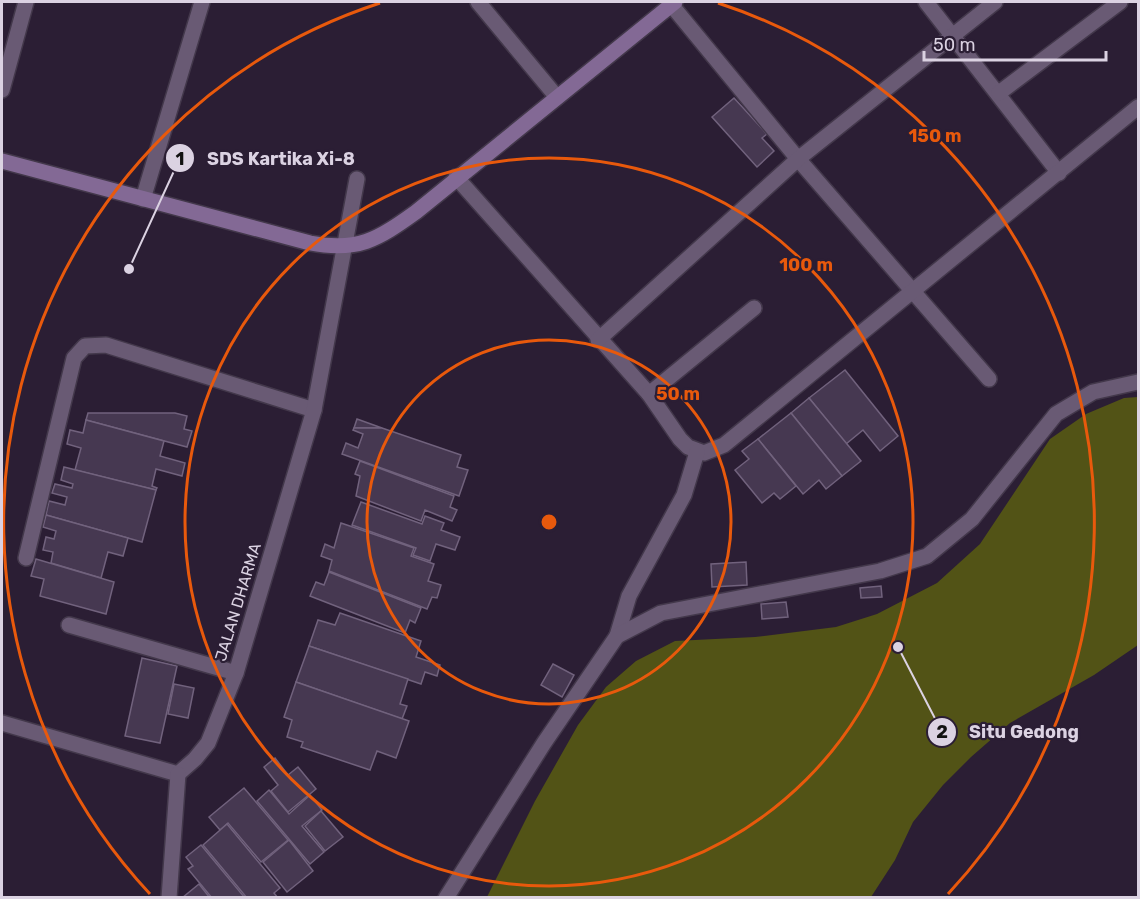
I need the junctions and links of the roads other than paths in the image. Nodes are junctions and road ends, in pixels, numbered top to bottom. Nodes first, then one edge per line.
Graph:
1 (26, 2) edge
2 (202, 2) edge
3 (478, 2) edge
4 (926, 2) edge
5 (995, 2) edge
6 (1120, 2) edge
7 (672, 3) edge
8 (954, 36) junction
9 (2, 90) edge
10 (999, 93) junction
11 (556, 96) junction
12 (1138, 106) edge
13 (798, 159) junction
14 (2, 161) edge
15 (1059, 173) junction
16 (456, 177) junction
17 (357, 179) dead end
18 (143, 199) junction
19 (344, 248) junction
20 (912, 293) junction
21 (754, 308) dead end
22 (598, 340) junction
23 (989, 379) dead end
24 (1138, 382) edge
25 (649, 394) junction
26 (314, 410) junction
27 (696, 452) junction
28 (26, 558) dead end
29 (69, 625) dead end
30 (617, 636) junction
31 (236, 673) junction
32 (2, 723) edge
33 (178, 774) junction
34 (169, 897) edge
35 (446, 897) edge

1 - 9 street
2 - 18 street
3 - 11 street
4 - 8 street
5 - 8 street
6 - 10 street
7 - 11 street
7 - 13 street
8 - 10 street
8 - 13 street
10 - 15 street
11 - 16 street
12 - 15 street
13 - 20 street
13 - 22 street
14 - 18 street
15 - 20 street
16 - 19 street
16 - 22 street
17 - 19 street, JALAN DHARMA
18 - 19 street
19 - 26 street, JALAN DHARMA
20 - 23 street
20 - 27 street
21 - 25 street
22 - 25 street
24 - 30 street
25 - 27 street
26 - 28 street
26 - 31 street, JALAN DHARMA
27 - 30 street
29 - 31 street
30 - 35 street
31 - 33 street, JALAN DHARMA
32 - 33 street
33 - 34 street

